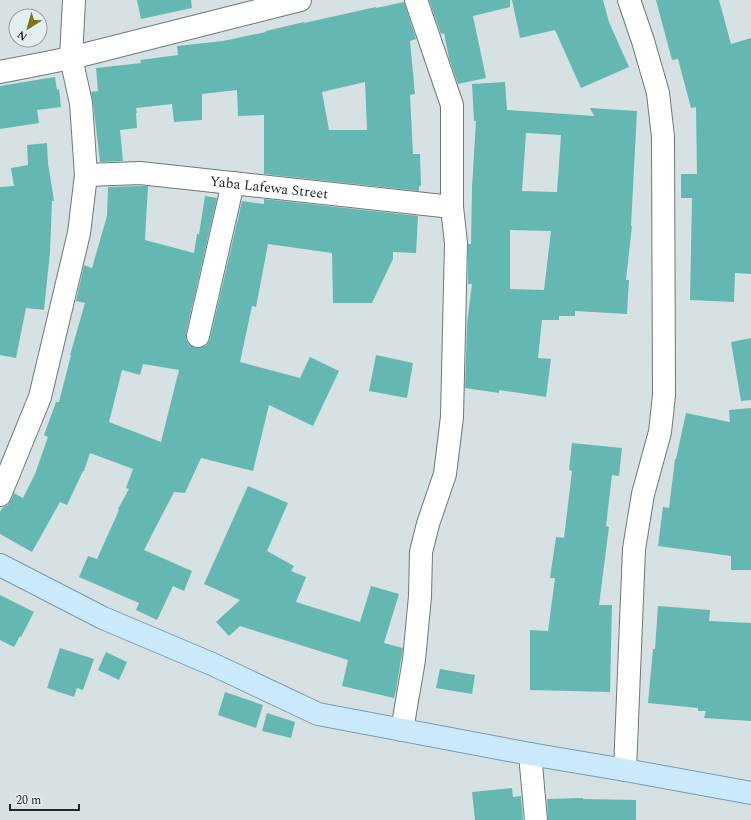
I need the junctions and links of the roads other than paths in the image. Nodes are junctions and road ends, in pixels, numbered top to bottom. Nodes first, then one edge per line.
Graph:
1 (74, 0) edge
2 (300, 0) edge
3 (416, 0) edge
4 (629, 0) edge
5 (71, 58) junction
6 (0, 72) edge
7 (86, 175) junction
8 (233, 183) junction
9 (452, 207) junction
10 (198, 336) dead end
11 (0, 495) edge
12 (0, 565) edge
13 (402, 730) junction
14 (530, 754) junction
15 (626, 770) junction
16 (751, 793) edge
17 (536, 820) edge

1 - 5 street
2 - 5 street
3 - 9 street
4 - 15 street
5 - 6 street
5 - 7 street
7 - 8 street, Yaba Lafewa Street
7 - 11 street
8 - 9 street, Yaba Lafewa Street
8 - 10 street
9 - 13 street
12 - 13 main road
13 - 14 main road
14 - 15 main road
14 - 17 street
15 - 16 main road

